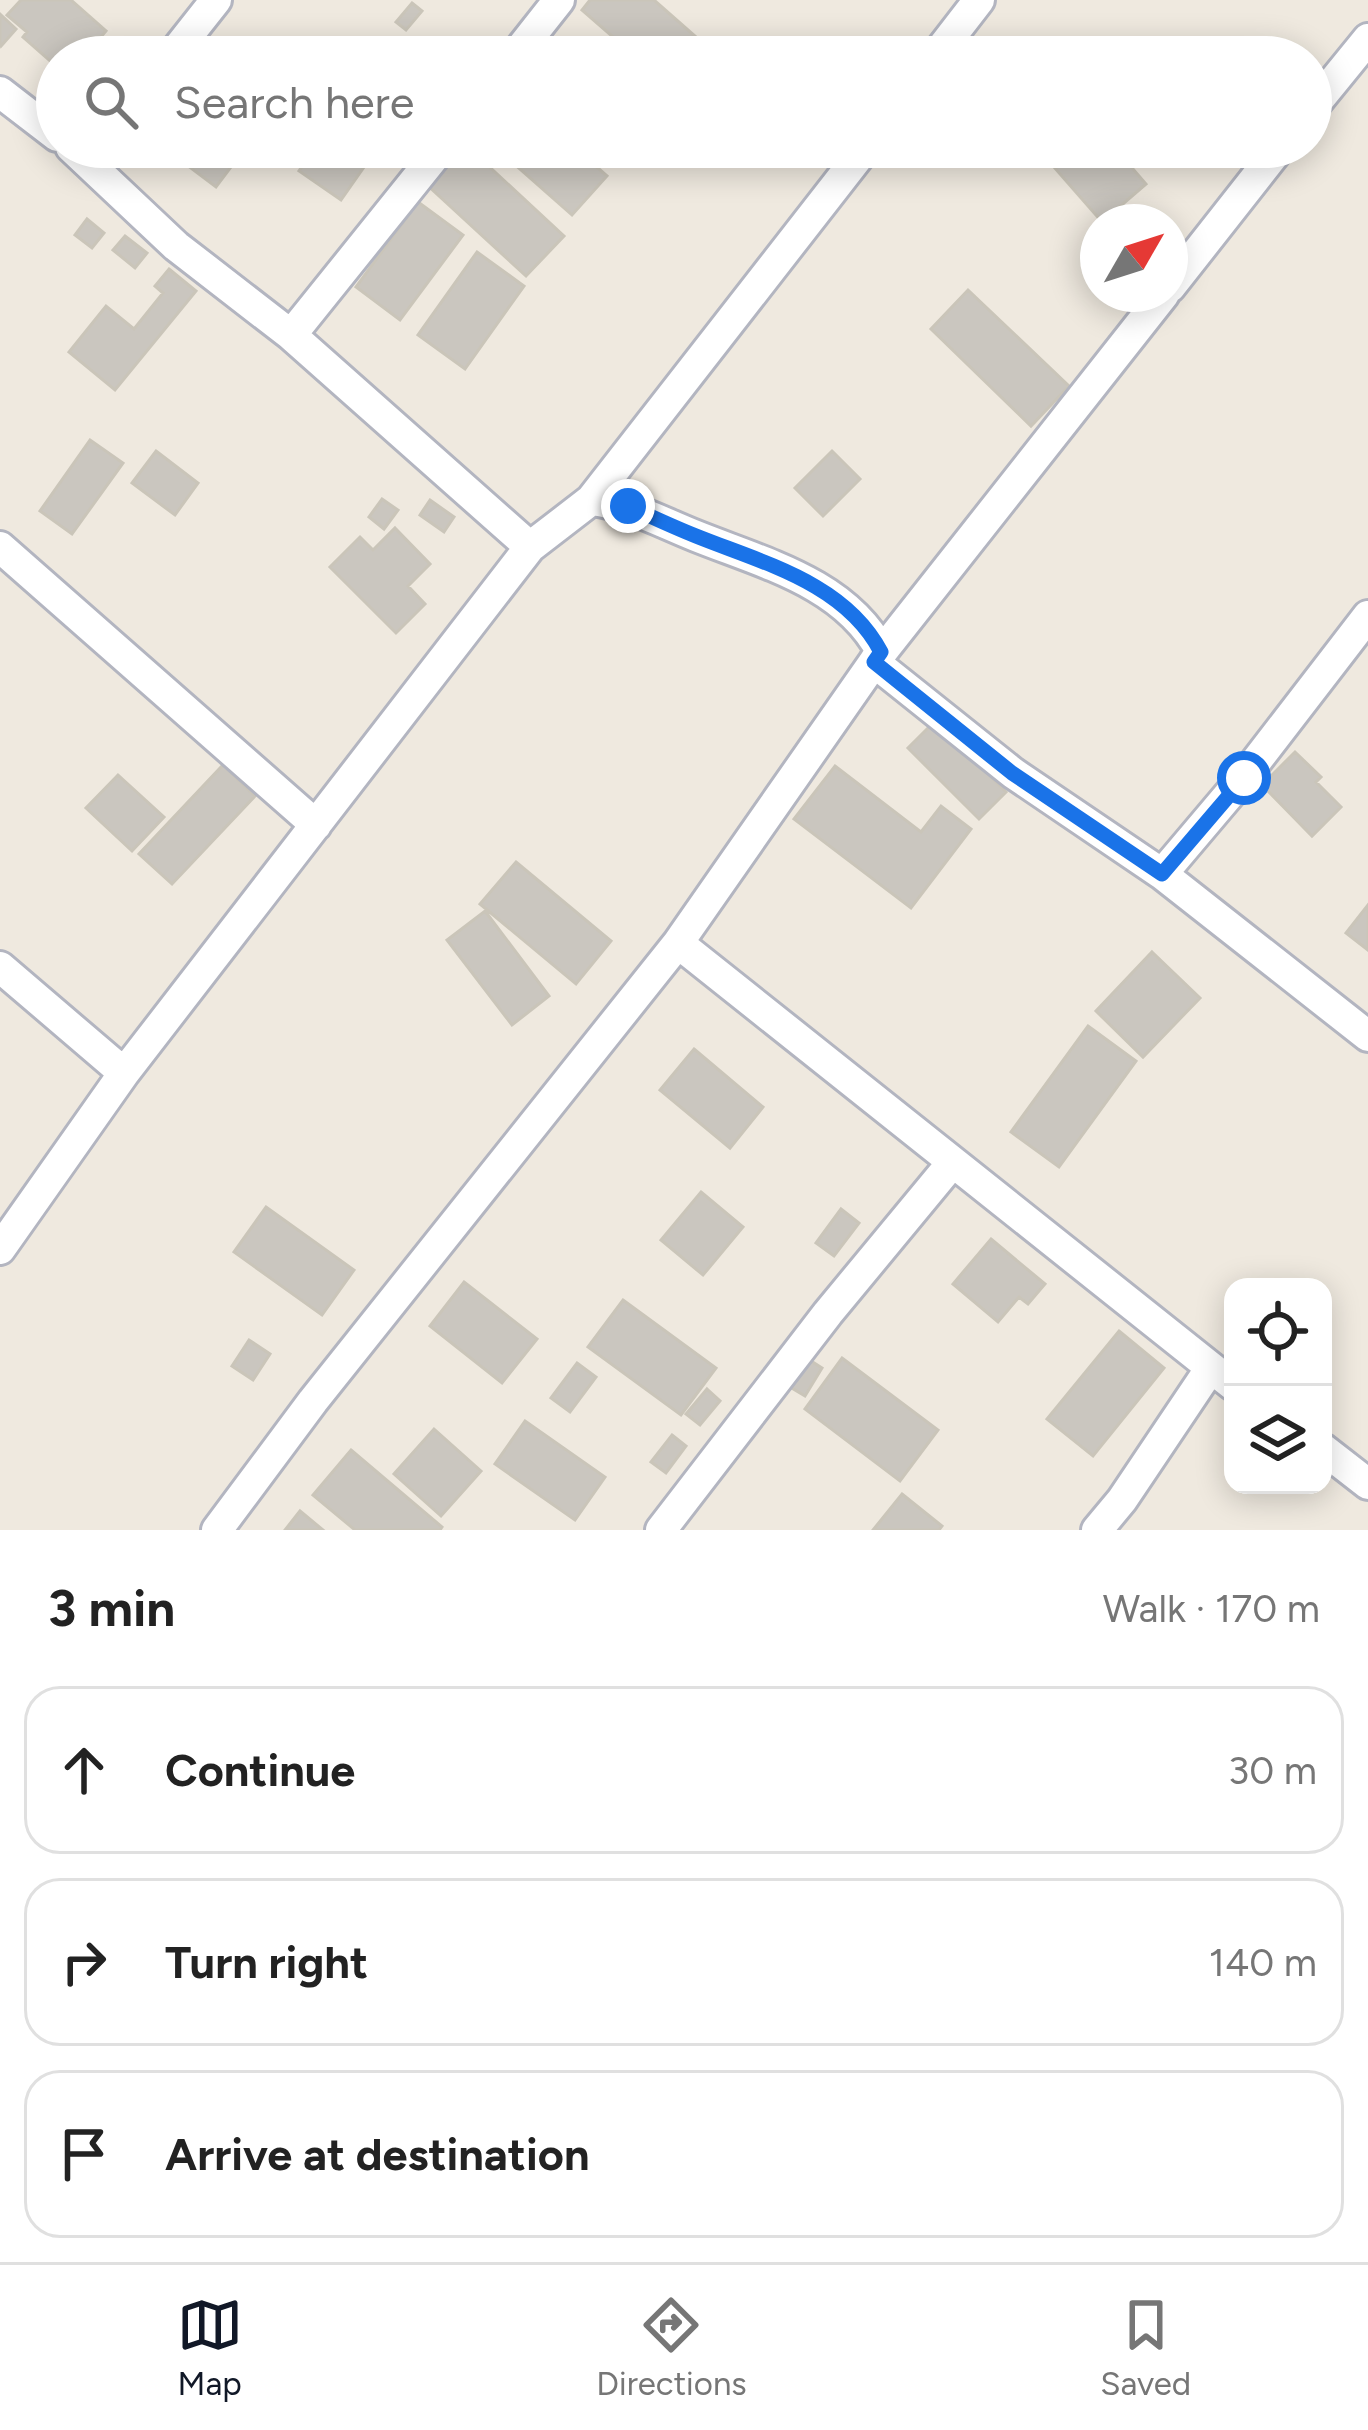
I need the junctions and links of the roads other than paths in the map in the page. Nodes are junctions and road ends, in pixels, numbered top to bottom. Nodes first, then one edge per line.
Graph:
1 (216, 0) edge
2 (559, 0) edge
3 (979, 0) edge
4 (187, 36) edge
5 (531, 36) edge
6 (951, 36) edge
7 (1368, 39) edge
8 (1332, 83) edge
9 (0, 92) edge
10 (36, 120) edge
11 (101, 168) edge
12 (425, 168) edge
13 (850, 168) edge
14 (1264, 168) edge
15 (1188, 264) edge
16 (1150, 312) edge
17 (292, 335) junction
18 (591, 500) junction
19 (0, 547) edge
20 (530, 547) junction
21 (1368, 616) edge
22 (874, 662) junction
23 (316, 825) junction
24 (1162, 874) junction
25 (678, 943) junction
26 (0, 967) edge
27 (1368, 1036) edge
28 (124, 1073) junction
29 (952, 1163) junction
30 (0, 1249) edge
31 (1222, 1377) edge
32 (1332, 1456) edge
33 (1368, 1484) edge
34 (672, 1526) edge
35 (218, 1530) edge
36 (1097, 1530) edge

1 - 4 street
2 - 5 street
3 - 6 street
7 - 8 street
9 - 10 street
11 - 17 street
12 - 17 street
13 - 18 street
14 - 15 street
16 - 22 street
17 - 20 street
18 - 20 street
18 - 22 street
19 - 23 street
20 - 23 street
21 - 24 street
22 - 24 street
22 - 25 street
23 - 28 street
24 - 27 street
25 - 29 street
25 - 35 street
26 - 28 street
28 - 30 street
29 - 31 street
29 - 34 street
31 - 36 street
32 - 33 street

